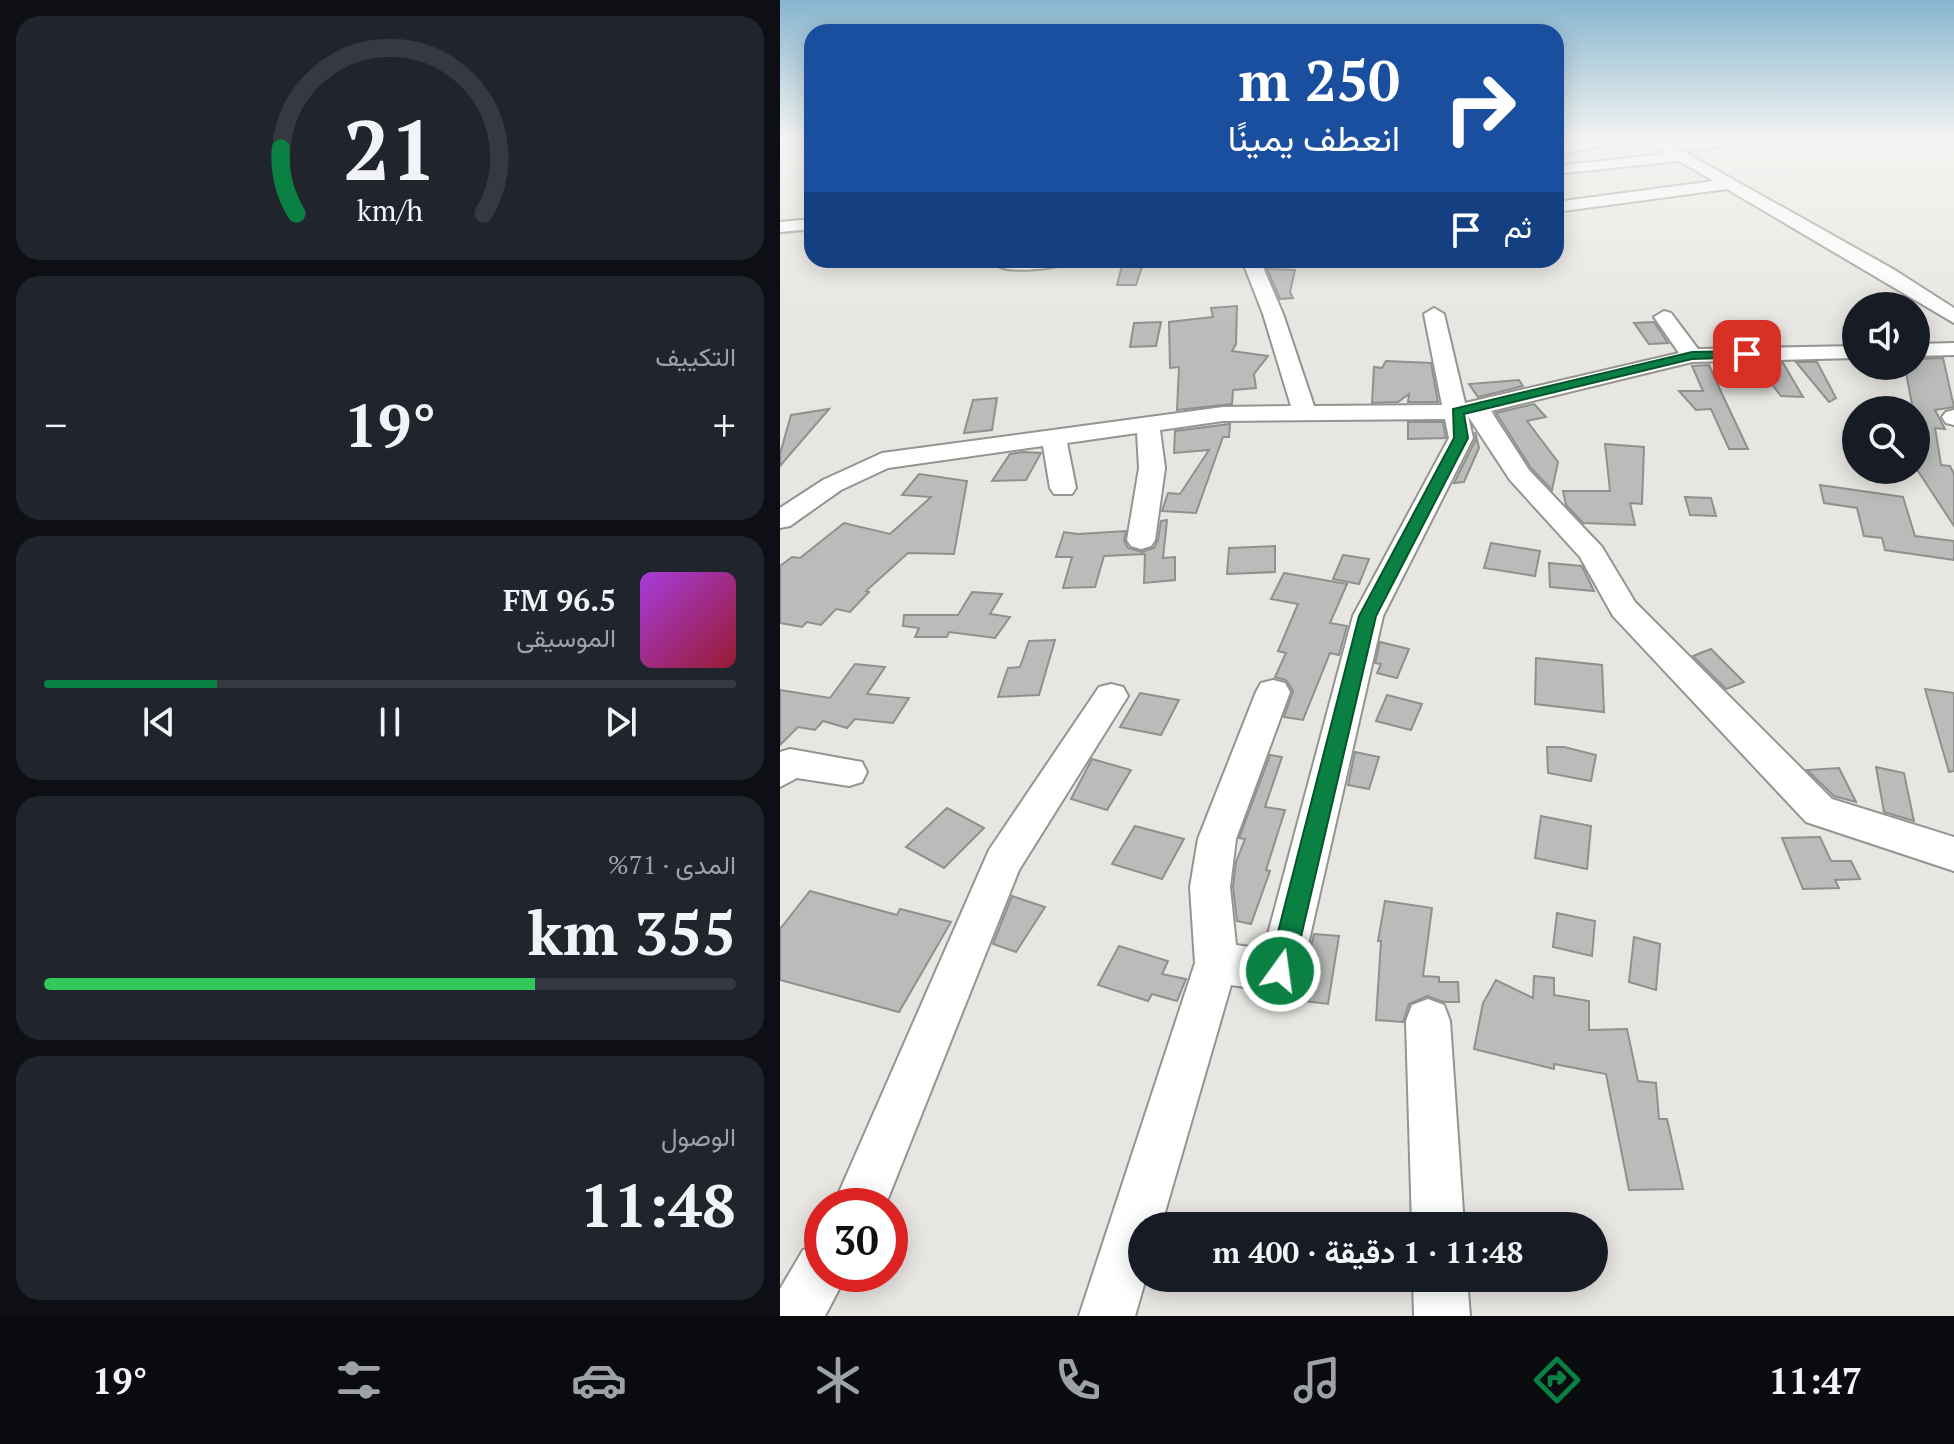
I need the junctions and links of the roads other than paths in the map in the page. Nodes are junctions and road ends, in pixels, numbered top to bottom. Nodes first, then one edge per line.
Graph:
1 (1606, 200) edge
2 (1758, 200) edge
3 (1564, 206) edge
4 (804, 225) edge
5 (780, 227) edge
6 (1254, 268) edge
7 (1954, 298) edge
8 (1931, 300) junction
9 (1434, 314) dead end
10 (1664, 317) dead end
11 (1954, 317) edge
12 (1954, 349) edge
13 (1930, 350) edge
14 (1842, 352) edge
15 (1692, 356) junction
16 (1467, 411) junction
17 (1305, 413) junction
18 (1148, 424) junction
19 (1054, 437) junction
20 (1063, 488) dead end
21 (780, 520) edge
22 (1141, 540) dead end
23 (1273, 692) dead end
24 (1111, 696) dead end
25 (849, 772) dead end
26 (780, 773) edge
27 (1954, 854) edge
28 (1216, 963) junction
29 (1428, 1021) dead end
30 (867, 1188) edge
31 (1437, 1212) edge
32 (809, 1292) edge
33 (1441, 1292) edge
34 (795, 1316) edge
35 (1107, 1316) edge
36 (1442, 1316) edge

1 - 3 street
2 - 8 street
4 - 5 street
6 - 17 street
7 - 8 street
8 - 11 street
9 - 16 street
10 - 15 street
12 - 13 street
14 - 15 street
15 - 16 street
16 - 17 street
16 - 27 street
16 - 28 street
17 - 18 street
18 - 19 street
18 - 22 street
19 - 20 street
19 - 21 street
23 - 28 street
24 - 30 street
25 - 26 street
28 - 35 street
29 - 31 street
32 - 34 street
33 - 36 street

